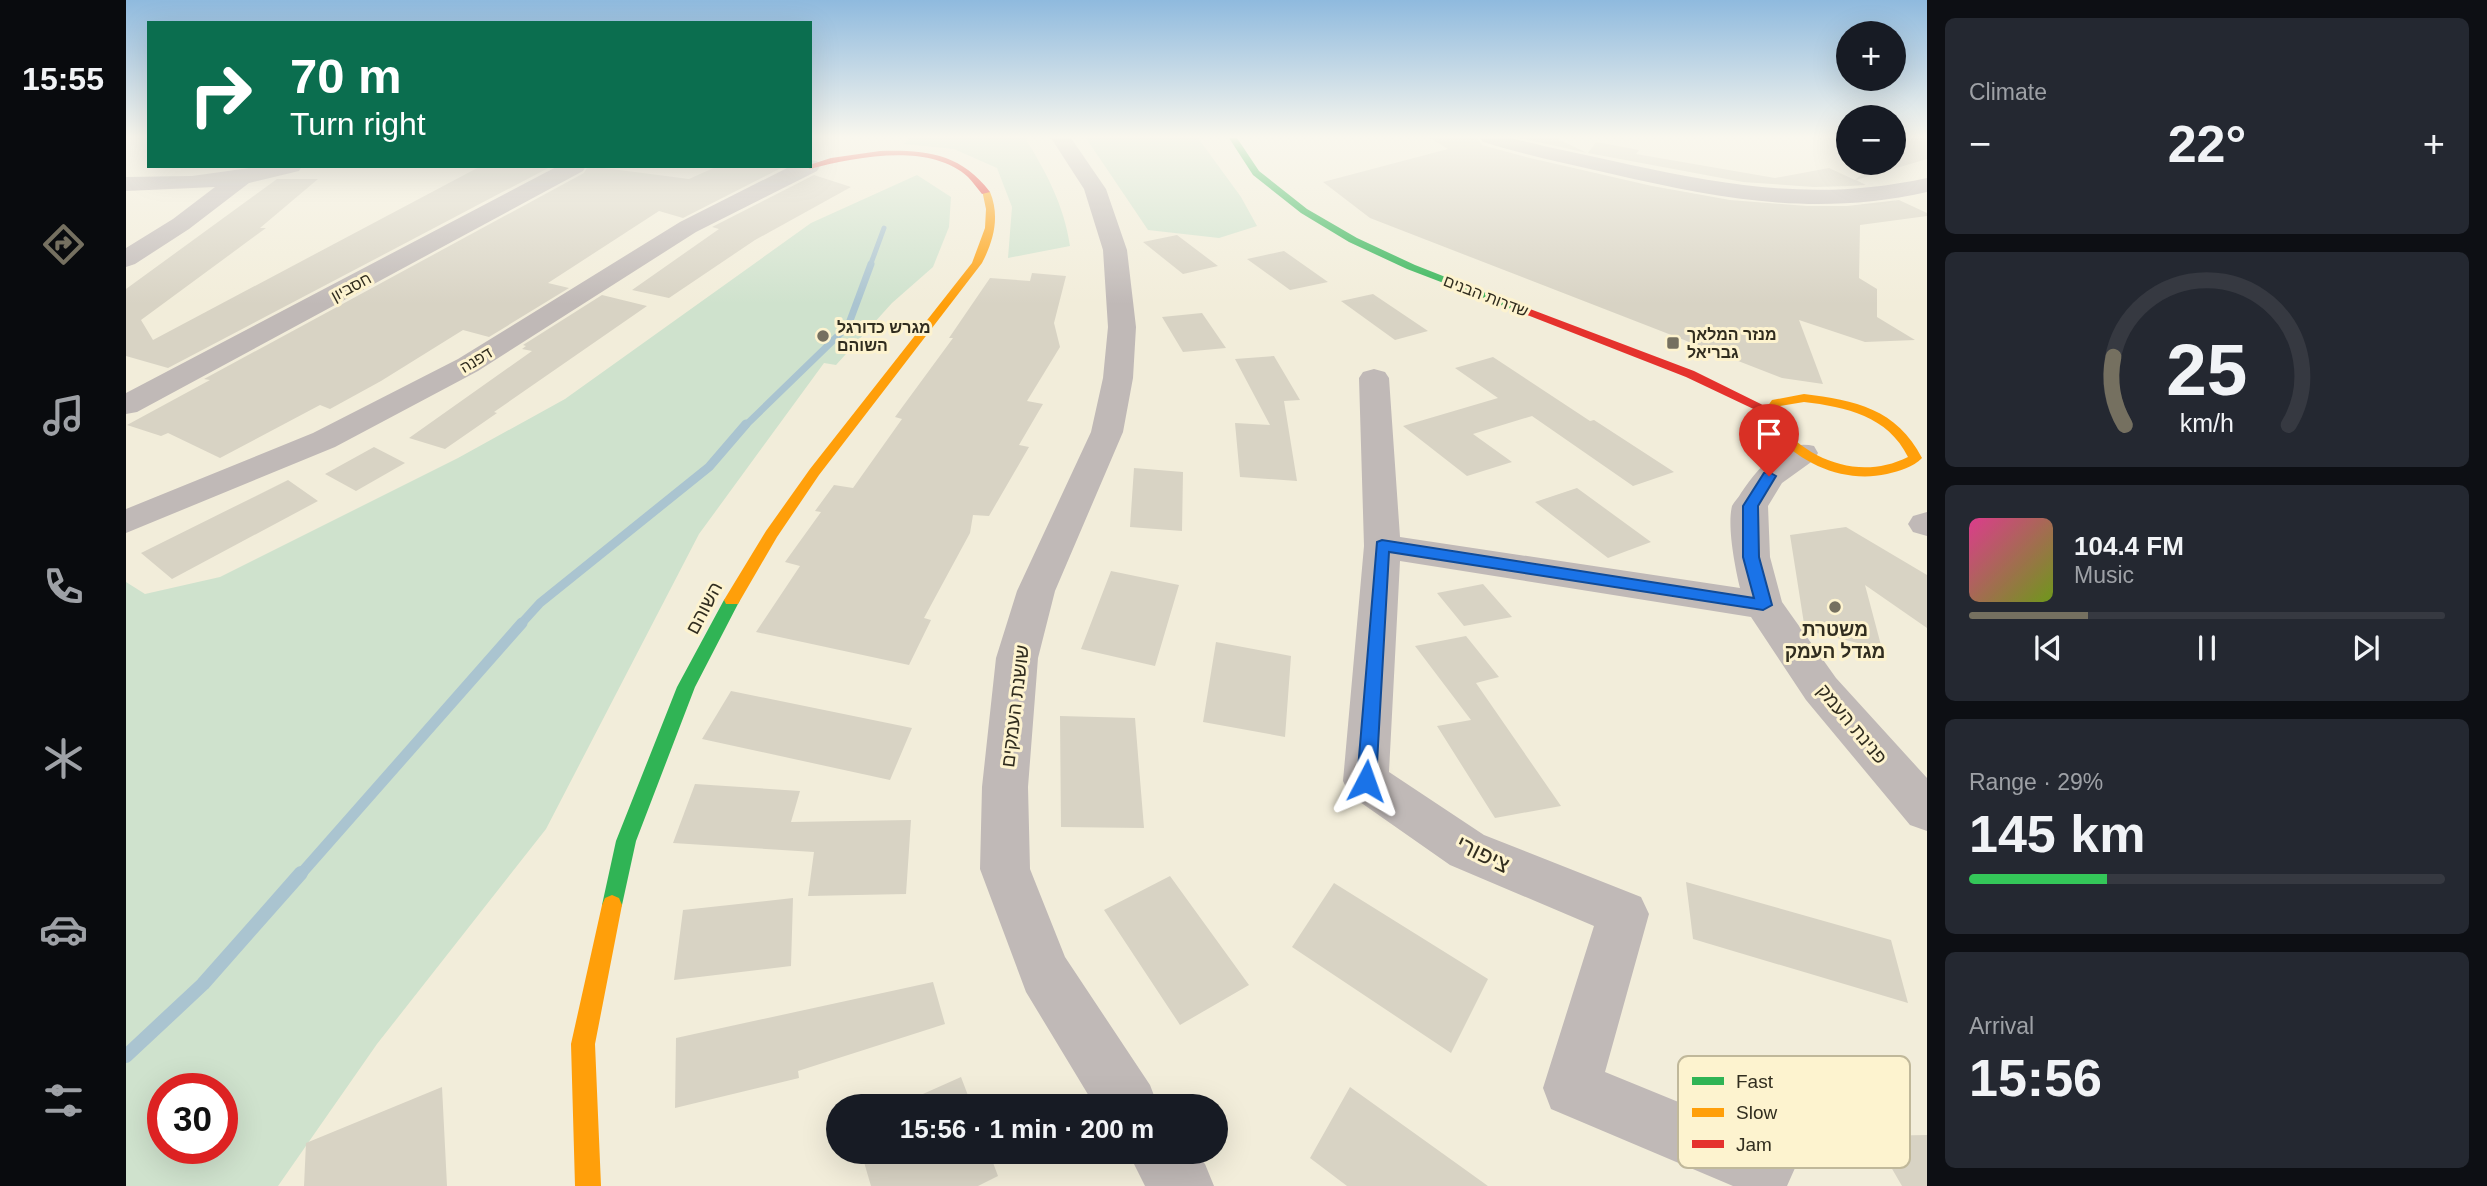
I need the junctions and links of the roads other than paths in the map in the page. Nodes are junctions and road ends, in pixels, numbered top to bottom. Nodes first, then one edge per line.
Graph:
1 (221, 193) edge
2 (524, 193) edge
3 (751, 193) edge
4 (986, 193) edge
5 (1096, 193) edge
6 (1282, 193) edge
7 (1750, 193) edge
8 (1891, 193) edge
9 (126, 259) edge
10 (1374, 378) dead end
11 (1769, 388) dead end
12 (1792, 398) junction
13 (126, 405) edge
14 (1767, 410) junction
15 (1920, 450) edge
16 (1802, 453) junction
17 (1895, 471) junction
18 (1916, 478) dead end
19 (126, 522) edge
20 (1382, 545) junction
21 (1763, 605) junction
22 (1927, 811) edge
23 (1121, 1094) edge
24 (1678, 1132) edge
25 (1167, 1164) edge
26 (589, 1186) edge
27 (1183, 1186) edge

1 - 9 street
2 - 13 street, חסביון
3 - 19 street, דפנה
4 - 26 street, השוהם
5 - 23 street, שושנת העמקים
6 - 14 street, שדרות הבנים
7 - 8 street
10 - 20 street, ציפורי
11 - 12 street
12 - 14 street
12 - 15 street
14 - 16 street
15 - 17 street
16 - 17 street
16 - 21 street, פנינת העמק
17 - 18 street
20 - 21 street
20 - 24 street, ציפורי
21 - 22 street, פנינת העמק
25 - 27 street

